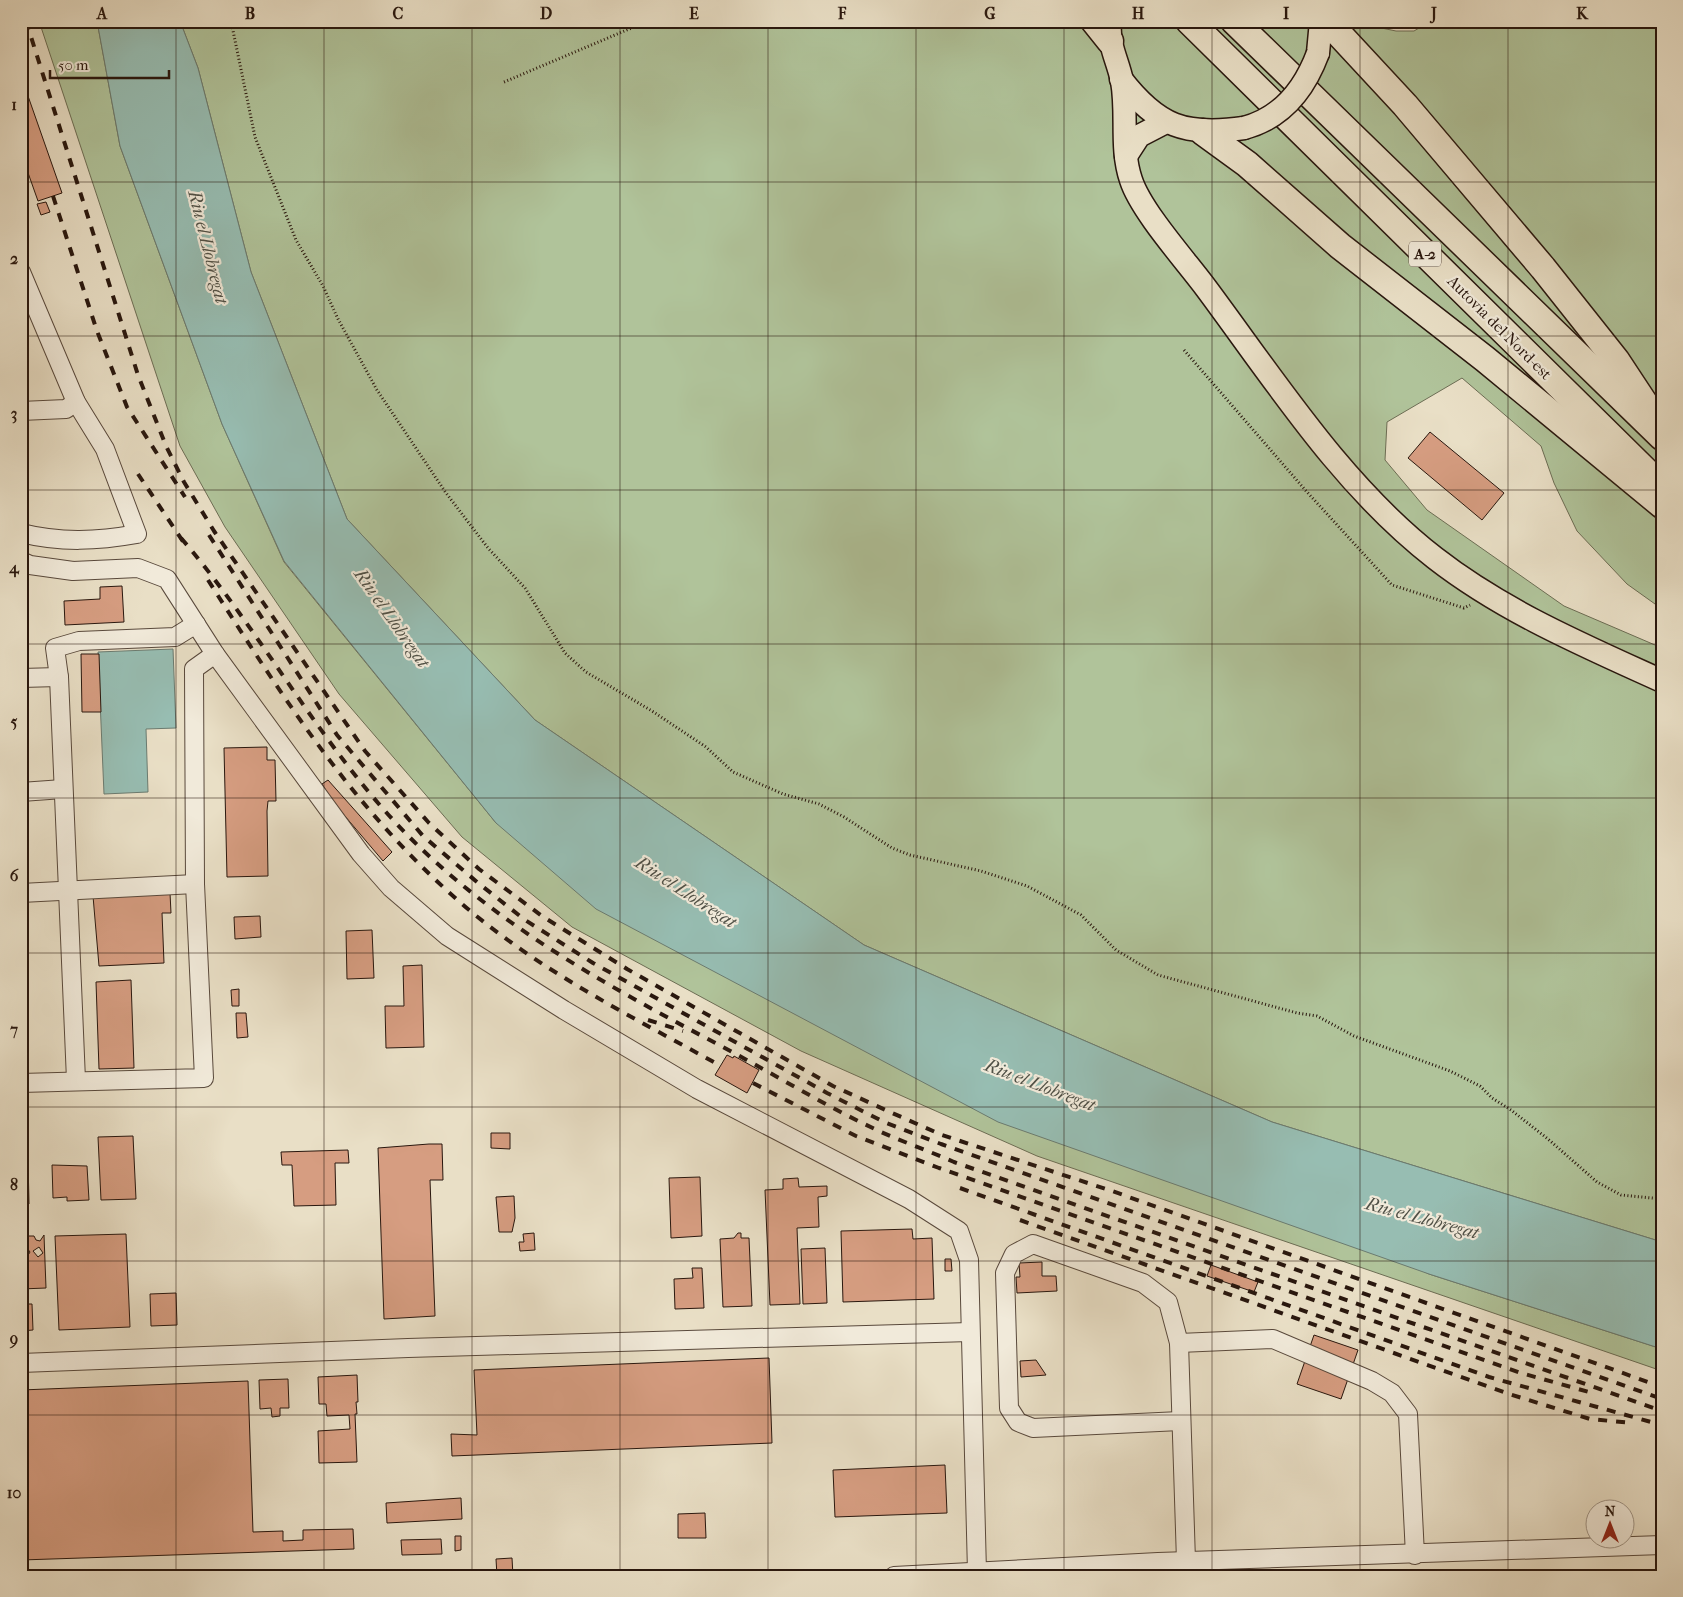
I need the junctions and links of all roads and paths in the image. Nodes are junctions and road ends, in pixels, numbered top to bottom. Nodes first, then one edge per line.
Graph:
1 (231, 21) edge
2 (648, 21) edge
3 (1189, 21) edge
4 (1234, 21) edge
5 (1321, 21) edge
6 (1328, 21) edge
7 (1105, 28) edge
8 (1122, 79) junction
9 (504, 82) dead end
10 (1166, 122) junction
11 (1204, 132) junction
12 (1126, 156) junction
13 (21, 272) edge
14 (1184, 350) dead end
15 (76, 402) junction
16 (21, 411) edge
17 (1662, 428) edge
18 (1662, 437) edge
19 (1662, 487) edge
20 (1662, 506) edge
21 (21, 533) edge
22 (48, 539) junction
23 (21, 561) edge
24 (50, 568) junction
25 (1492, 597) junction
26 (196, 624) junction
27 (215, 654) junction
28 (59, 677) junction
29 (21, 678) edge
30 (1662, 681) edge
31 (63, 789) junction
32 (21, 792) edge
33 (195, 884) junction
34 (67, 891) junction
35 (21, 893) edge
36 (76, 1080) junction
37 (21, 1083) edge
38 (1662, 1200) edge
39 (970, 1332) junction
40 (1179, 1343) junction
41 (21, 1363) edge
42 (1180, 1421) junction
43 (1662, 1545) edge
44 (1415, 1555) junction
45 (1186, 1562) junction
46 (977, 1572) junction
47 (894, 1576) edge

1 - 38 path
2 - 9 path
3 - 19 highway, Autovia del Nord-est / A-2
4 - 18 highway, Autovia del Nord-est / A-2
5 - 11 main road, bridge
6 - 17 highway
7 - 8 main road
8 - 10 main road
8 - 12 main road
10 - 11 main road
10 - 12 main road
11 - 20 highway
12 - 25 main road
13 - 15 lane
14 - 25 path
15 - 16 lane
15 - 22 lane
21 - 22 lane
22 - 24 lane
23 - 24 lane
24 - 26 lane
25 - 30 main road
26 - 27 lane
26 - 28 lane
27 - 33 lane
27 - 39 lane
28 - 29 lane
28 - 31 lane
31 - 32 lane
31 - 34 lane
33 - 34 lane
33 - 36 lane
34 - 35 lane
34 - 36 lane
36 - 37 lane
39 - 41 lane
39 - 46 lane
40 - 42 lane
40 - 42 lane
40 - 44 lane
42 - 45 lane
43 - 44 lane
44 - 45 lane
45 - 46 lane
46 - 47 lane

